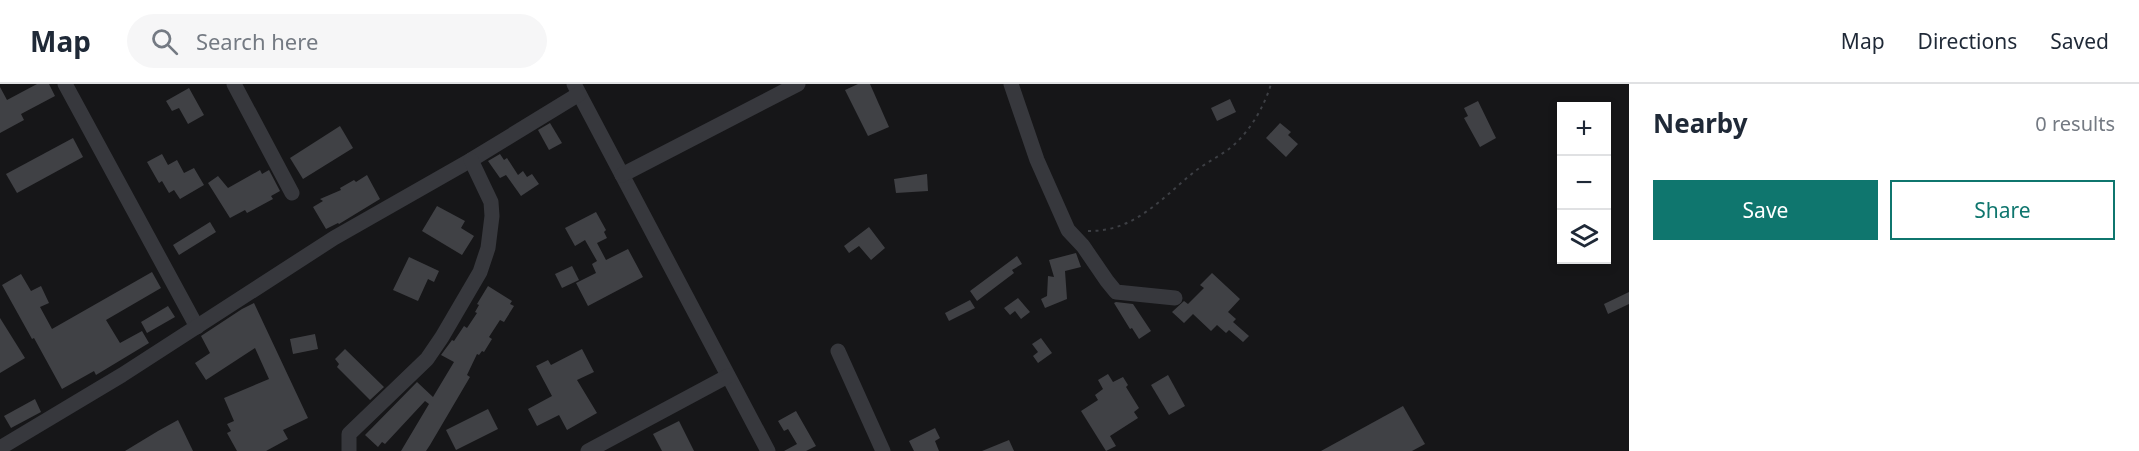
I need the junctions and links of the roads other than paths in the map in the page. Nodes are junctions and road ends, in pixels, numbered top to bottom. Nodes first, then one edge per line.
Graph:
1 (65, 84) edge
2 (234, 84) edge
3 (798, 84) edge
4 (1011, 84) edge
5 (576, 89) edge
6 (471, 160) junction
7 (622, 175) junction
8 (292, 193) dead end
9 (1175, 298) dead end
10 (197, 327) junction
11 (838, 351) dead end
12 (728, 376) junction
13 (0, 448) edge
14 (350, 451) edge
15 (588, 451) edge
16 (768, 451) edge
17 (883, 451) edge

1 - 10 street
2 - 8 street
3 - 7 street
4 - 9 street
5 - 6 street
5 - 7 street
6 - 10 street
6 - 14 street
7 - 12 street
10 - 13 street
11 - 17 street
12 - 15 street
12 - 16 street

